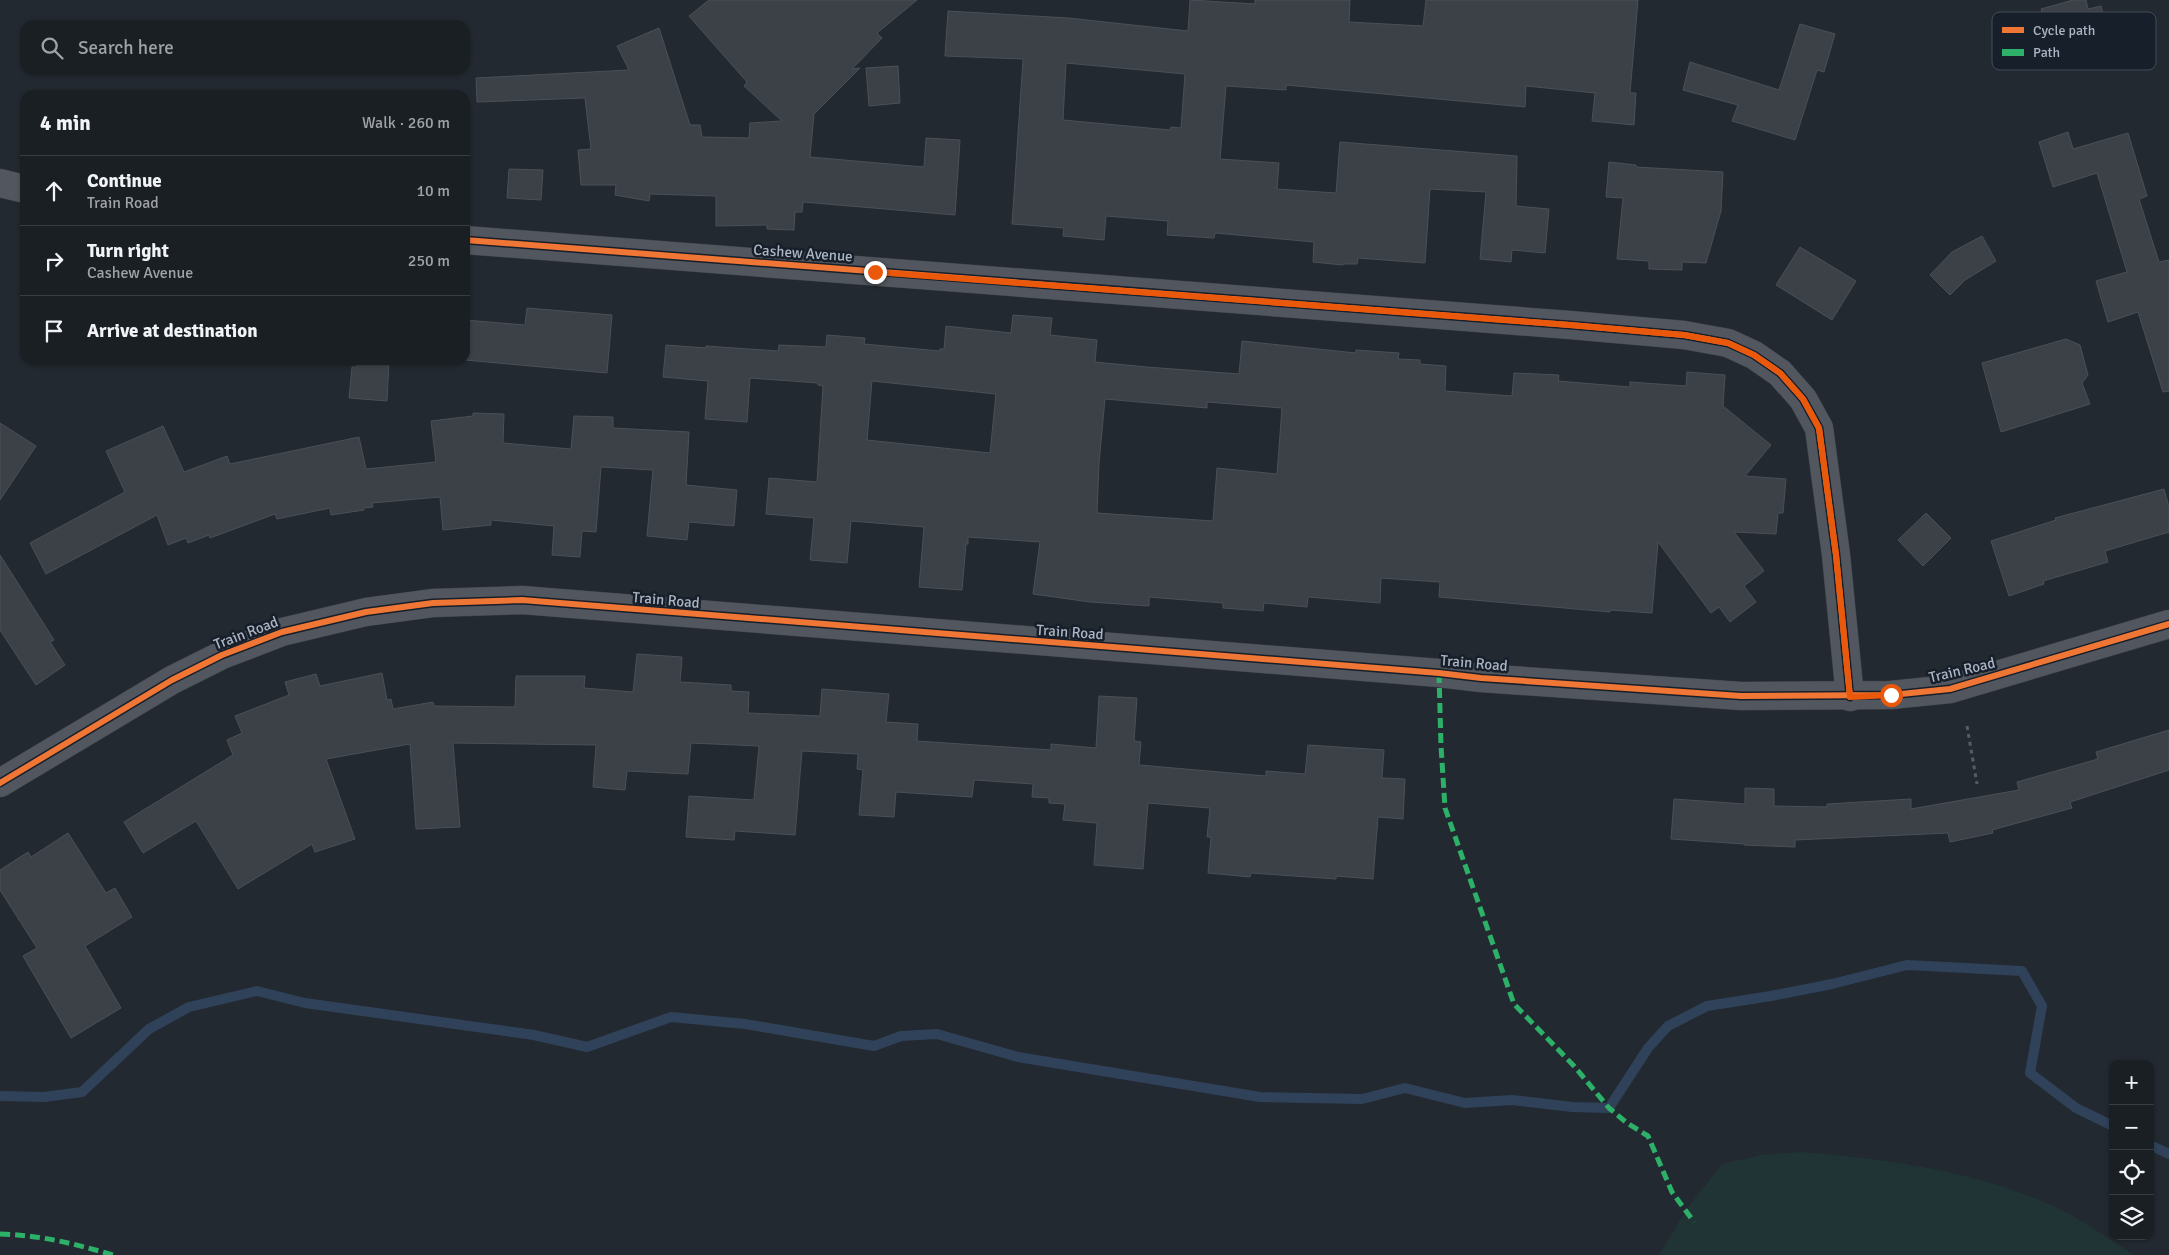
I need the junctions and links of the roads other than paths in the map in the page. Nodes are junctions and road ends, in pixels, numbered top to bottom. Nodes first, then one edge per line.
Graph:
1 (0, 184) edge
2 (20, 188) edge
3 (470, 240) edge
4 (2169, 624) edge
5 (1850, 697) junction
6 (0, 783) edge

1 - 2 street
3 - 5 street, Cashew Avenue
4 - 5 street, Train Road
5 - 6 street, Train Road

